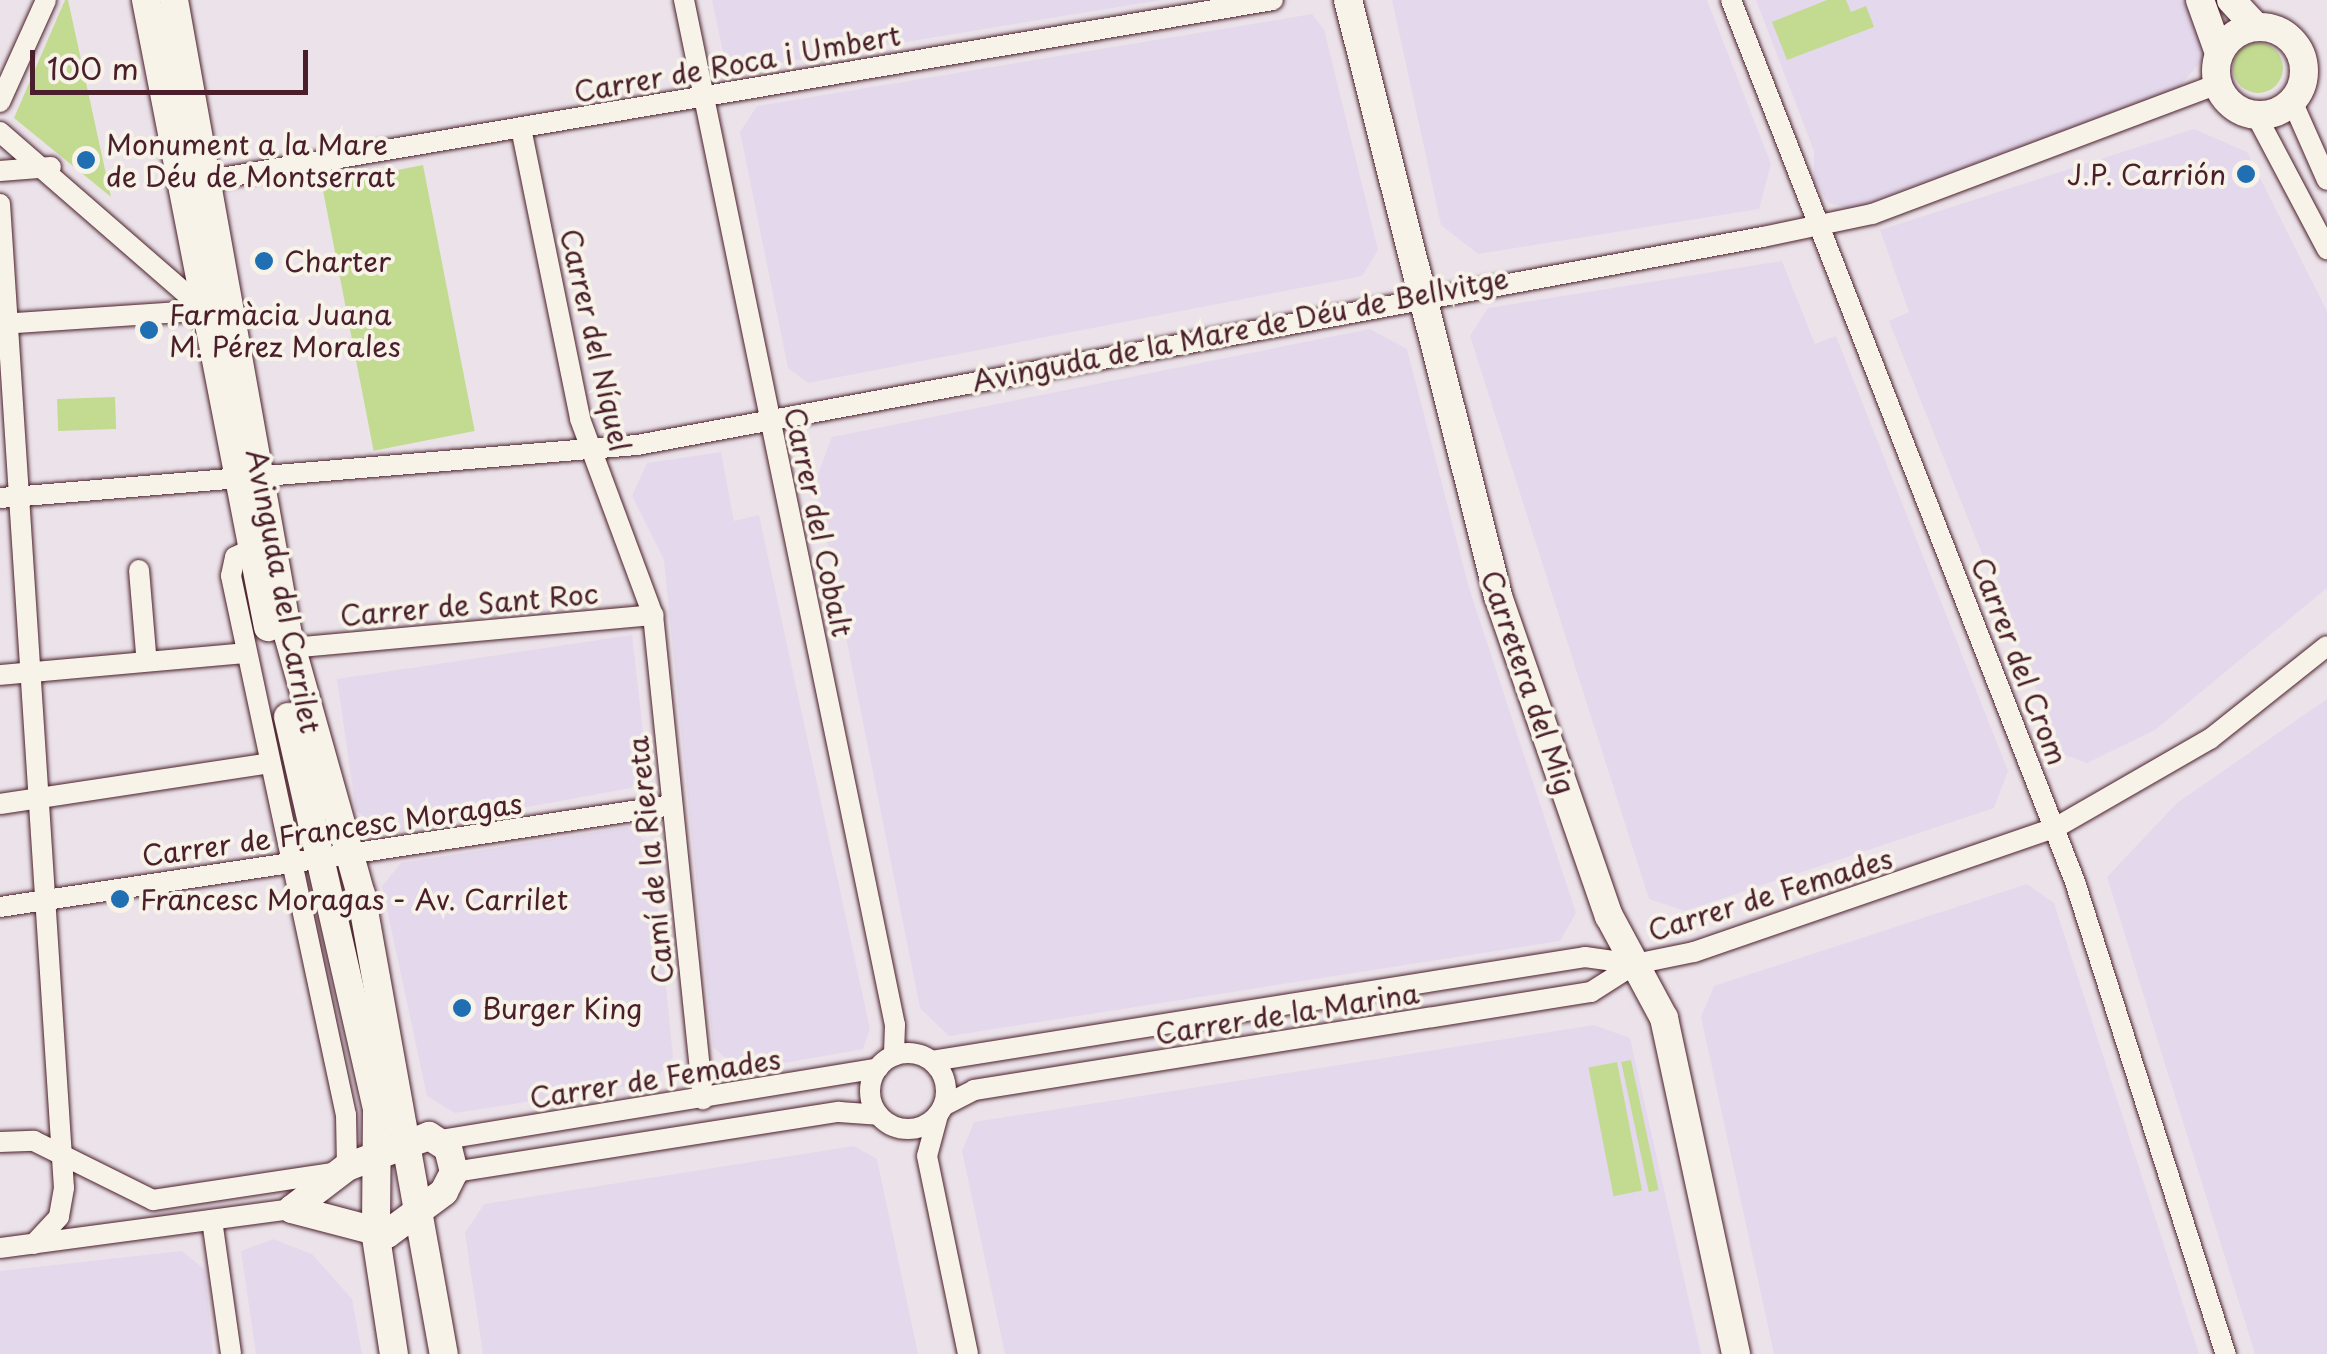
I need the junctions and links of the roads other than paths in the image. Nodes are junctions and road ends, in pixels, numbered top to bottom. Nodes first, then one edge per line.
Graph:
1 (46, 0) edge
2 (146, 0) edge
3 (174, 0) edge
4 (684, 0) edge
5 (1273, 0) edge
6 (1348, 0) edge
7 (1731, 0) edge
8 (2200, 0) edge
9 (2231, 0) edge
10 (2253, 24) junction
11 (2296, 46) junction
12 (2219, 52) junction
13 (2327, 53) edge
14 (2327, 68) edge
15 (2217, 84) junction
16 (2297, 92) junction
17 (704, 97) junction
18 (0, 102) edge
19 (2256, 115) junction
20 (521, 128) junction
21 (0, 132) edge
22 (51, 167) junction
23 (0, 170) edge
24 (209, 180) junction
25 (2327, 180) edge
26 (0, 204) edge
27 (1820, 225) junction
28 (2327, 249) edge
29 (228, 288) junction
30 (1421, 294) junction
31 (207, 312) junction
32 (4, 324) edge
33 (769, 418) junction
34 (588, 444) junction
35 (251, 476) junction
36 (9, 497) edge
37 (256, 547) junction
38 (139, 570) dead end
39 (653, 615) junction
40 (2327, 646) edge
41 (291, 648) junction
42 (246, 653) junction
43 (146, 654) dead end
44 (28, 673) junction
45 (0, 675) edge
46 (270, 763) junction
47 (34, 799) junction
48 (0, 804) edge
49 (672, 806) junction
50 (2054, 828) junction
51 (351, 855) junction
52 (322, 859) junction
53 (292, 862) junction
54 (42, 900) junction
55 (0, 906) edge
56 (1635, 964) junction
57 (932, 1061) junction
58 (886, 1062) junction
59 (703, 1099) junction
60 (941, 1111) junction
61 (878, 1115) junction
62 (904, 1130) junction
63 (411, 1137) junction
64 (440, 1140) junction
65 (0, 1142) edge
66 (383, 1149) junction
67 (62, 1152) junction
68 (927, 1156) junction
69 (342, 1170) junction
70 (454, 1172) junction
71 (292, 1209) junction
72 (420, 1213) junction
73 (212, 1220) junction
74 (339, 1226) junction
75 (376, 1237) junction
76 (34, 1244) junction
77 (0, 1248) edge
78 (230, 1354) edge
79 (394, 1354) edge
80 (444, 1354) edge
81 (968, 1354) edge
82 (1736, 1354) edge
83 (2226, 1354) edge

1 - 18 street
2 - 31 main road, Avinguda del Carrilet
3 - 24 main road, Avinguda del Carrilet
4 - 17 street, Carrer del Cobalt
5 - 17 street, Carrer de Roca i Umbert
6 - 30 main road, Carretera del Mig
7 - 27 street, Carrer del Crom
8 - 12 main road
9 - 10 main road
10 - 11 main road
10 - 12 main road
11 - 13 main road
11 - 16 main road
12 - 15 main road
14 - 16 main road
15 - 19 main road
15 - 27 street, Avinguda de la Mare de Déu de Bellvitge
16 - 19 main road
16 - 25 street
17 - 20 street, Carrer de Roca i Umbert
17 - 33 street, Carrer del Cobalt
19 - 28 street
20 - 24 street, Carrer de Roca i Umbert
20 - 34 street, Carrer del Níquel
21 - 22 street
22 - 23 street
22 - 31 street
24 - 29 main road, Avinguda del Carrilet
26 - 32 street
27 - 30 street, Avinguda de la Mare de Déu de Bellvitge
27 - 50 street, Carrer del Crom
29 - 31 street
29 - 35 main road, Avinguda del Carrilet
30 - 33 street, Avinguda de la Mare de Déu de Bellvitge
30 - 56 main road, Carretera del Mig
31 - 32 street
31 - 35 main road, Avinguda del Carrilet
32 - 36 street
33 - 34 street, Avinguda de la Mare de Déu de Bellvitge
33 - 58 street, Carrer del Cobalt
34 - 35 street, Avinguda de la Mare de Déu de Bellvitge
34 - 39 street, Carrer del Níquel
35 - 36 street, Avinguda de la Mare de Déu de Bellvitge
35 - 37 main road, Avinguda del Carrilet
35 - 41 main road, Avinguda del Carrilet
36 - 44 street
37 - 42 street, Avinguda del Carrilet
37 - 52 main road, Avinguda del Carrilet
38 - 43 street
39 - 41 street, Carrer de Sant Roc
39 - 49 street, Camí de la Riereta
40 - 50 street, Carrer de Femades
41 - 51 main road, Avinguda del Carrilet
42 - 44 street
42 - 46 street, Avinguda del Carrilet
44 - 45 street
44 - 47 street
46 - 47 street
46 - 53 street, Avinguda del Carrilet
47 - 48 street
47 - 54 street
49 - 51 street, Carrer de Francesc Moragas
49 - 59 street, Camí de la Riereta
50 - 56 street, Carrer de Femades
50 - 83 street, Carrer del Crom
51 - 52 street, Carrer de Francesc Moragas
51 - 63 main road, Avinguda del Carrilet
52 - 53 street, Carrer de Francesc Moragas
52 - 66 main road, Avinguda del Carrilet
53 - 54 street, Carrer de Francesc Moragas
53 - 69 street, Avinguda del Carrilet
54 - 55 street, Carrer de Francesc Moragas
54 - 67 street
56 - 57 street, Carrer de Femades
56 - 60 street, Carrer de la Marina
56 - 82 main road, Carretera del Mig
57 - 58 street
57 - 60 street
58 - 59 street, Carrer de Femades
58 - 61 street
59 - 64 street, Carrer de Femades
60 - 62 street
60 - 68 street
61 - 62 street
61 - 70 street
62 - 68 street
63 - 64 main road
63 - 66 main road
63 - 72 main road, Avinguda del Carrilet
64 - 70 main road
65 - 67 street
66 - 69 main road
66 - 75 main road, Avinguda del Carrilet
67 - 69 street
67 - 76 street
68 - 81 street
69 - 71 main road
69 - 74 main road
70 - 72 main road
71 - 73 street
71 - 74 main road
72 - 75 main road
72 - 80 main road, Avinguda del Carrilet
73 - 76 street
73 - 78 street
74 - 75 main road
75 - 79 main road, Avinguda del Carrilet
76 - 77 street

